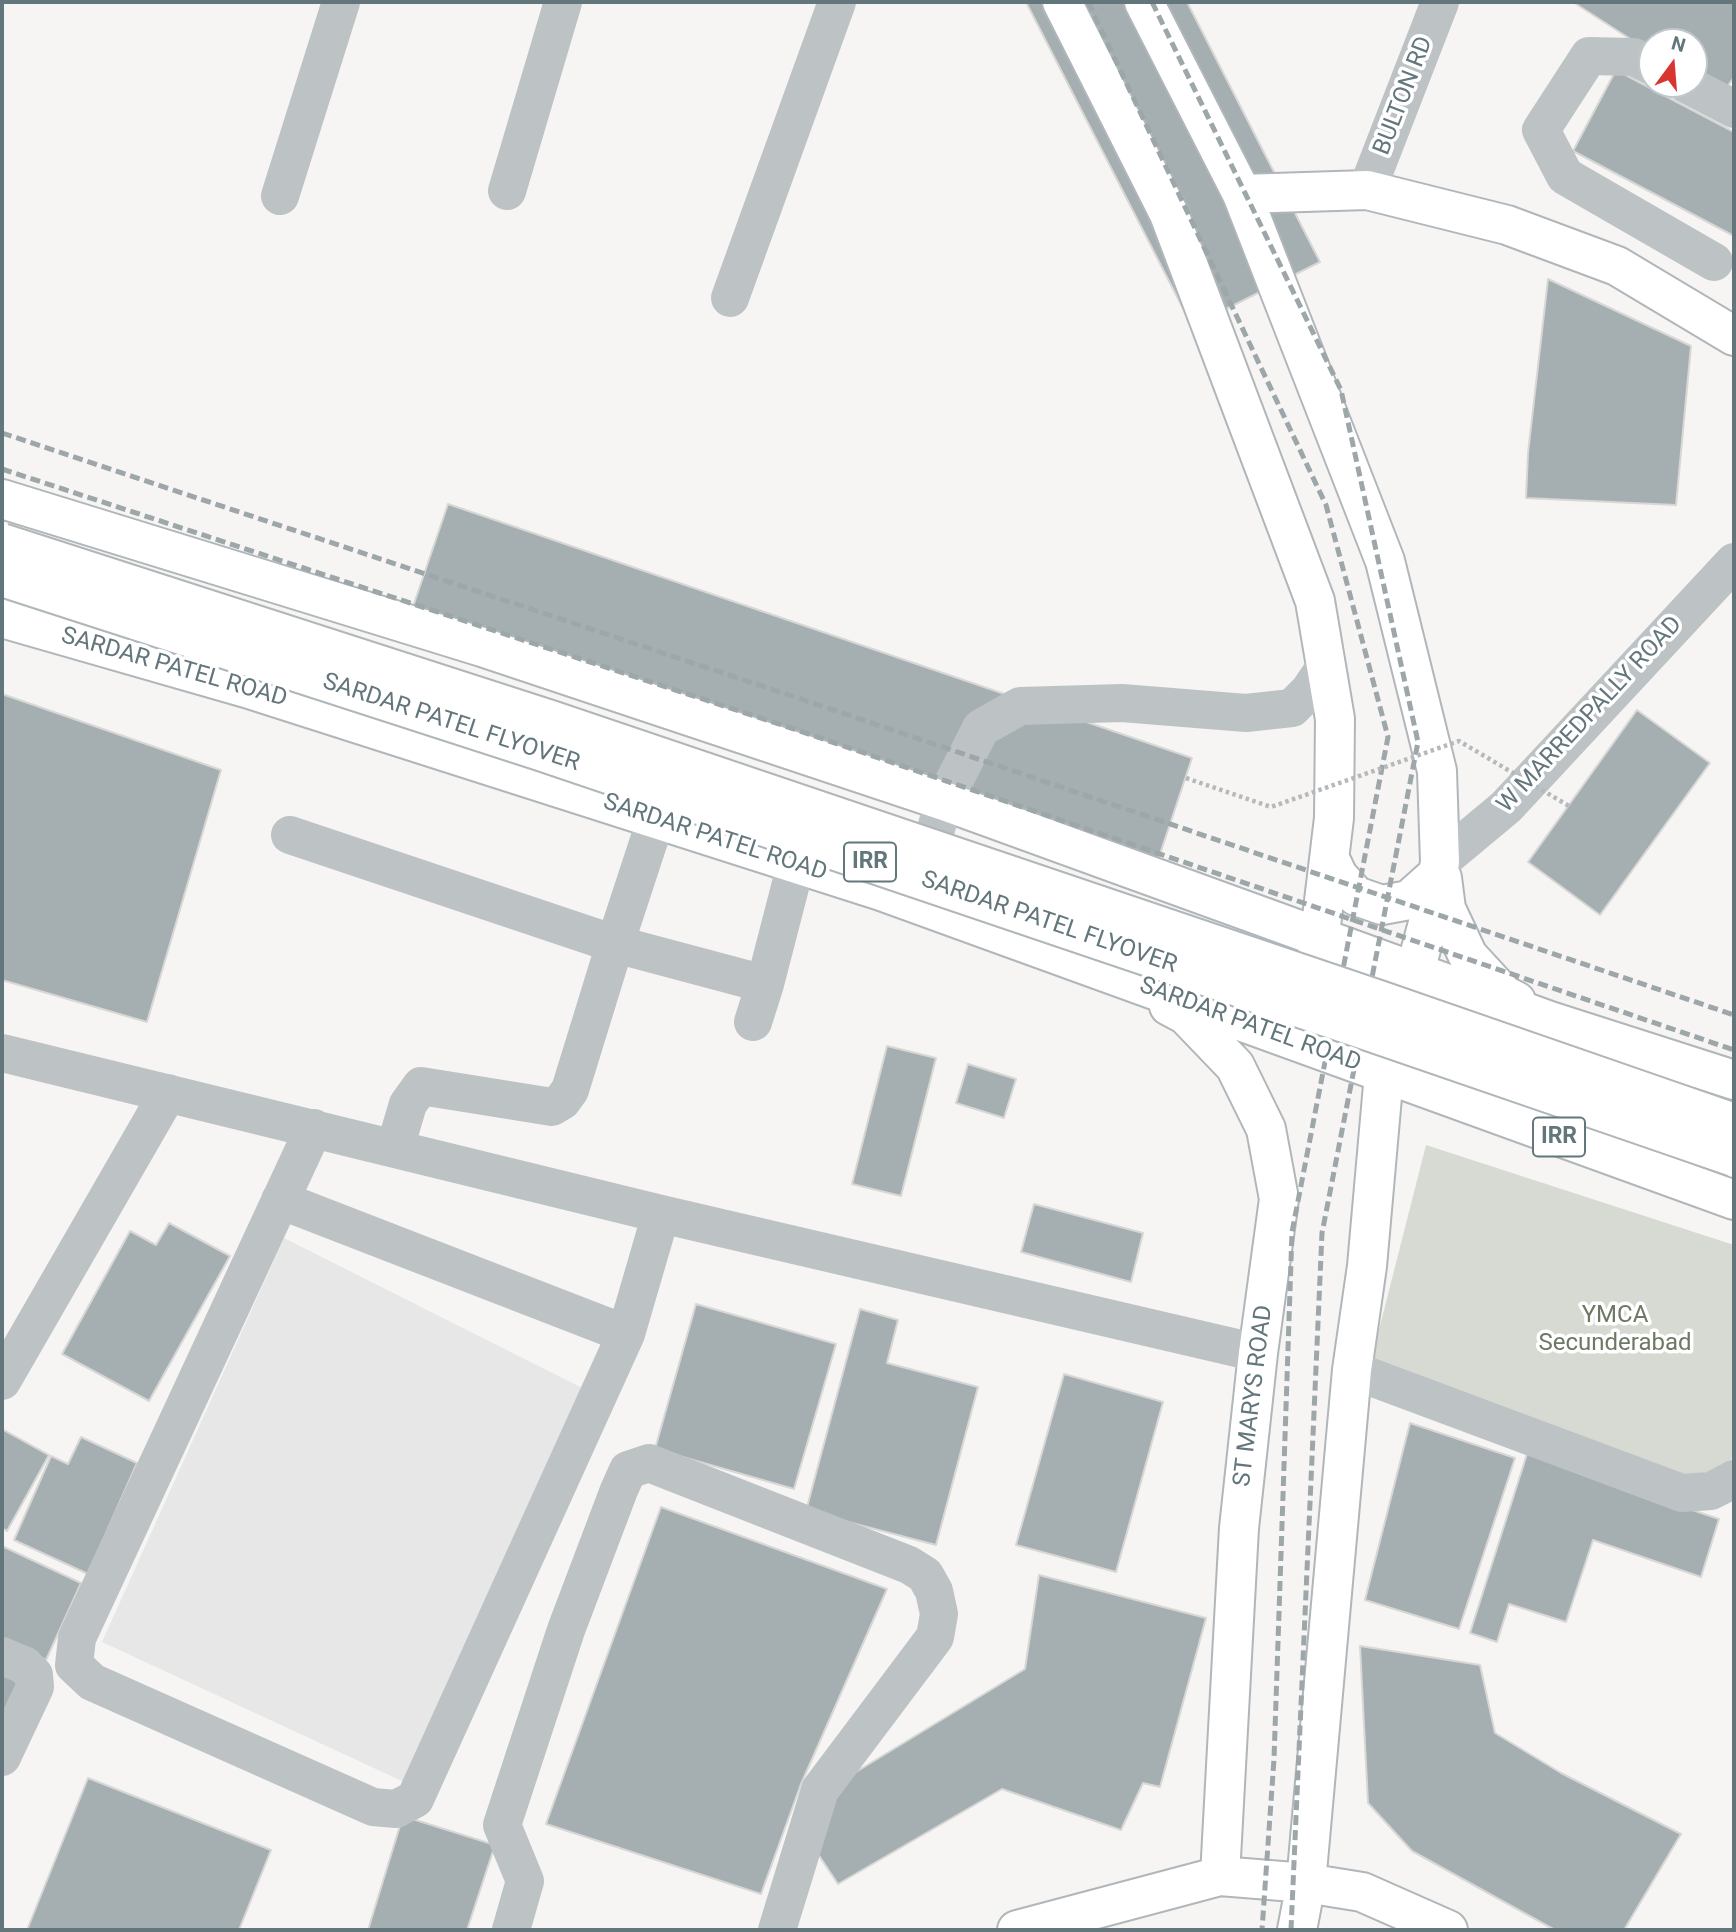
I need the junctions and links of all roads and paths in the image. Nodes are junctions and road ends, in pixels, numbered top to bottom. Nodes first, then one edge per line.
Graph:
1 (341, 2) edge
2 (563, 2) edge
3 (837, 2) edge
4 (1062, 2) edge
5 (1144, 2) edge
6 (1440, 2) edge
7 (1638, 59) edge
8 (1708, 95) edge
9 (1734, 109) edge
10 (1367, 190) junction
11 (508, 191) dead end
12 (1242, 194) junction
13 (280, 196) dead end
14 (1714, 262) dead end
15 (730, 298) dead end
16 (1734, 336) edge
17 (2, 499) edge
18 (2, 543) edge
19 (1734, 562) edge
20 (2, 577) edge
21 (2, 618) edge
22 (1326, 666) junction
23 (585, 681) junction
24 (1186, 778) dead end
25 (553, 787) junction
26 (944, 801) junction
27 (1569, 806) dead end
28 (656, 819) junction
29 (290, 835) dead end
30 (1331, 854) junction
31 (796, 864) junction
32 (1439, 868) junction
33 (914, 904) junction
34 (1253, 912) junction
35 (1321, 936) junction
36 (615, 944) junction
37 (1416, 972) junction
38 (1124, 980) junction
39 (765, 984) junction
40 (1496, 1001) junction
41 (1202, 1007) junction
42 (1550, 1021) junction
43 (753, 1022) dead end
44 (1302, 1044) junction
45 (2, 1053) edge
46 (1384, 1074) junction
47 (1734, 1080) edge
48 (169, 1093) junction
49 (1460, 1101) junction
50 (1734, 1123) edge
51 (314, 1128) junction
52 (395, 1148) junction
53 (1734, 1157) edge
54 (280, 1200) junction
55 (1734, 1200) edge
56 (661, 1214) junction
57 (626, 1334) junction
58 (1258, 1353) junction
59 (1352, 1370) junction
60 (2, 1381) edge
61 (1734, 1479) edge
62 (2, 1656) edge
63 (2, 1757) edge
64 (1220, 1876) junction
65 (1306, 1883) junction
66 (511, 1930) edge
67 (777, 1930) edge
68 (1017, 1930) edge
69 (1297, 1930) edge
70 (1448, 1930) edge

1 - 13 street
2 - 11 street
3 - 15 street
4 - 22 main road
5 - 12 main road
6 - 10 street, BULTON RD
7 - 14 street
8 - 9 street
10 - 12 main road
10 - 16 main road
12 - 32 main road
17 - 23 main road, IRR
18 - 50 main road, SARDAR PATEL FLYOVER / IRR, bridge
19 - 32 street, W MARREDPALLY ROAD
20 - 53 main road, SARDAR PATEL FLYOVER / IRR, bridge
21 - 25 main road, SARDAR PATEL ROAD / IRR
22 - 26 street
22 - 30 main road
23 - 25 main road
23 - 26 main road, IRR
24 - 27 path, bridge
25 - 28 main road, SARDAR PATEL ROAD / IRR
26 - 33 street
26 - 34 main road, IRR
28 - 31 main road, SARDAR PATEL ROAD / IRR
28 - 36 street
29 - 36 street
30 - 32 main road
30 - 34 main road
30 - 35 main road
31 - 33 main road, SARDAR PATEL ROAD / IRR
31 - 39 street
32 - 37 main road
32 - 42 main road
33 - 38 main road, SARDAR PATEL ROAD / IRR
34 - 35 main road, IRR
34 - 41 main road, IRR
35 - 37 main road, IRR
35 - 44 main road
36 - 39 street
36 - 52 street
37 - 40 main road, IRR
37 - 46 main road
38 - 41 main road, SARDAR PATEL ROAD / IRR
38 - 58 main road, ST MARYS ROAD
39 - 43 street
40 - 42 main road, IRR
40 - 49 main road, IRR
41 - 44 main road, SARDAR PATEL ROAD / IRR
42 - 47 main road, IRR
44 - 46 main road, SARDAR PATEL ROAD / IRR
45 - 48 street
46 - 49 main road, SARDAR PATEL ROAD / IRR
46 - 59 main road
48 - 51 street
48 - 60 street
49 - 55 main road, SARDAR PATEL ROAD / IRR
51 - 52 street
51 - 54 street
52 - 56 street
54 - 57 street
54 - 57 street
56 - 57 street
56 - 58 street
58 - 64 main road, ST MARYS ROAD
59 - 61 street
59 - 65 main road
62 - 63 street
64 - 65 main road
64 - 68 main road
65 - 69 main road
65 - 70 main road
66 - 67 street

